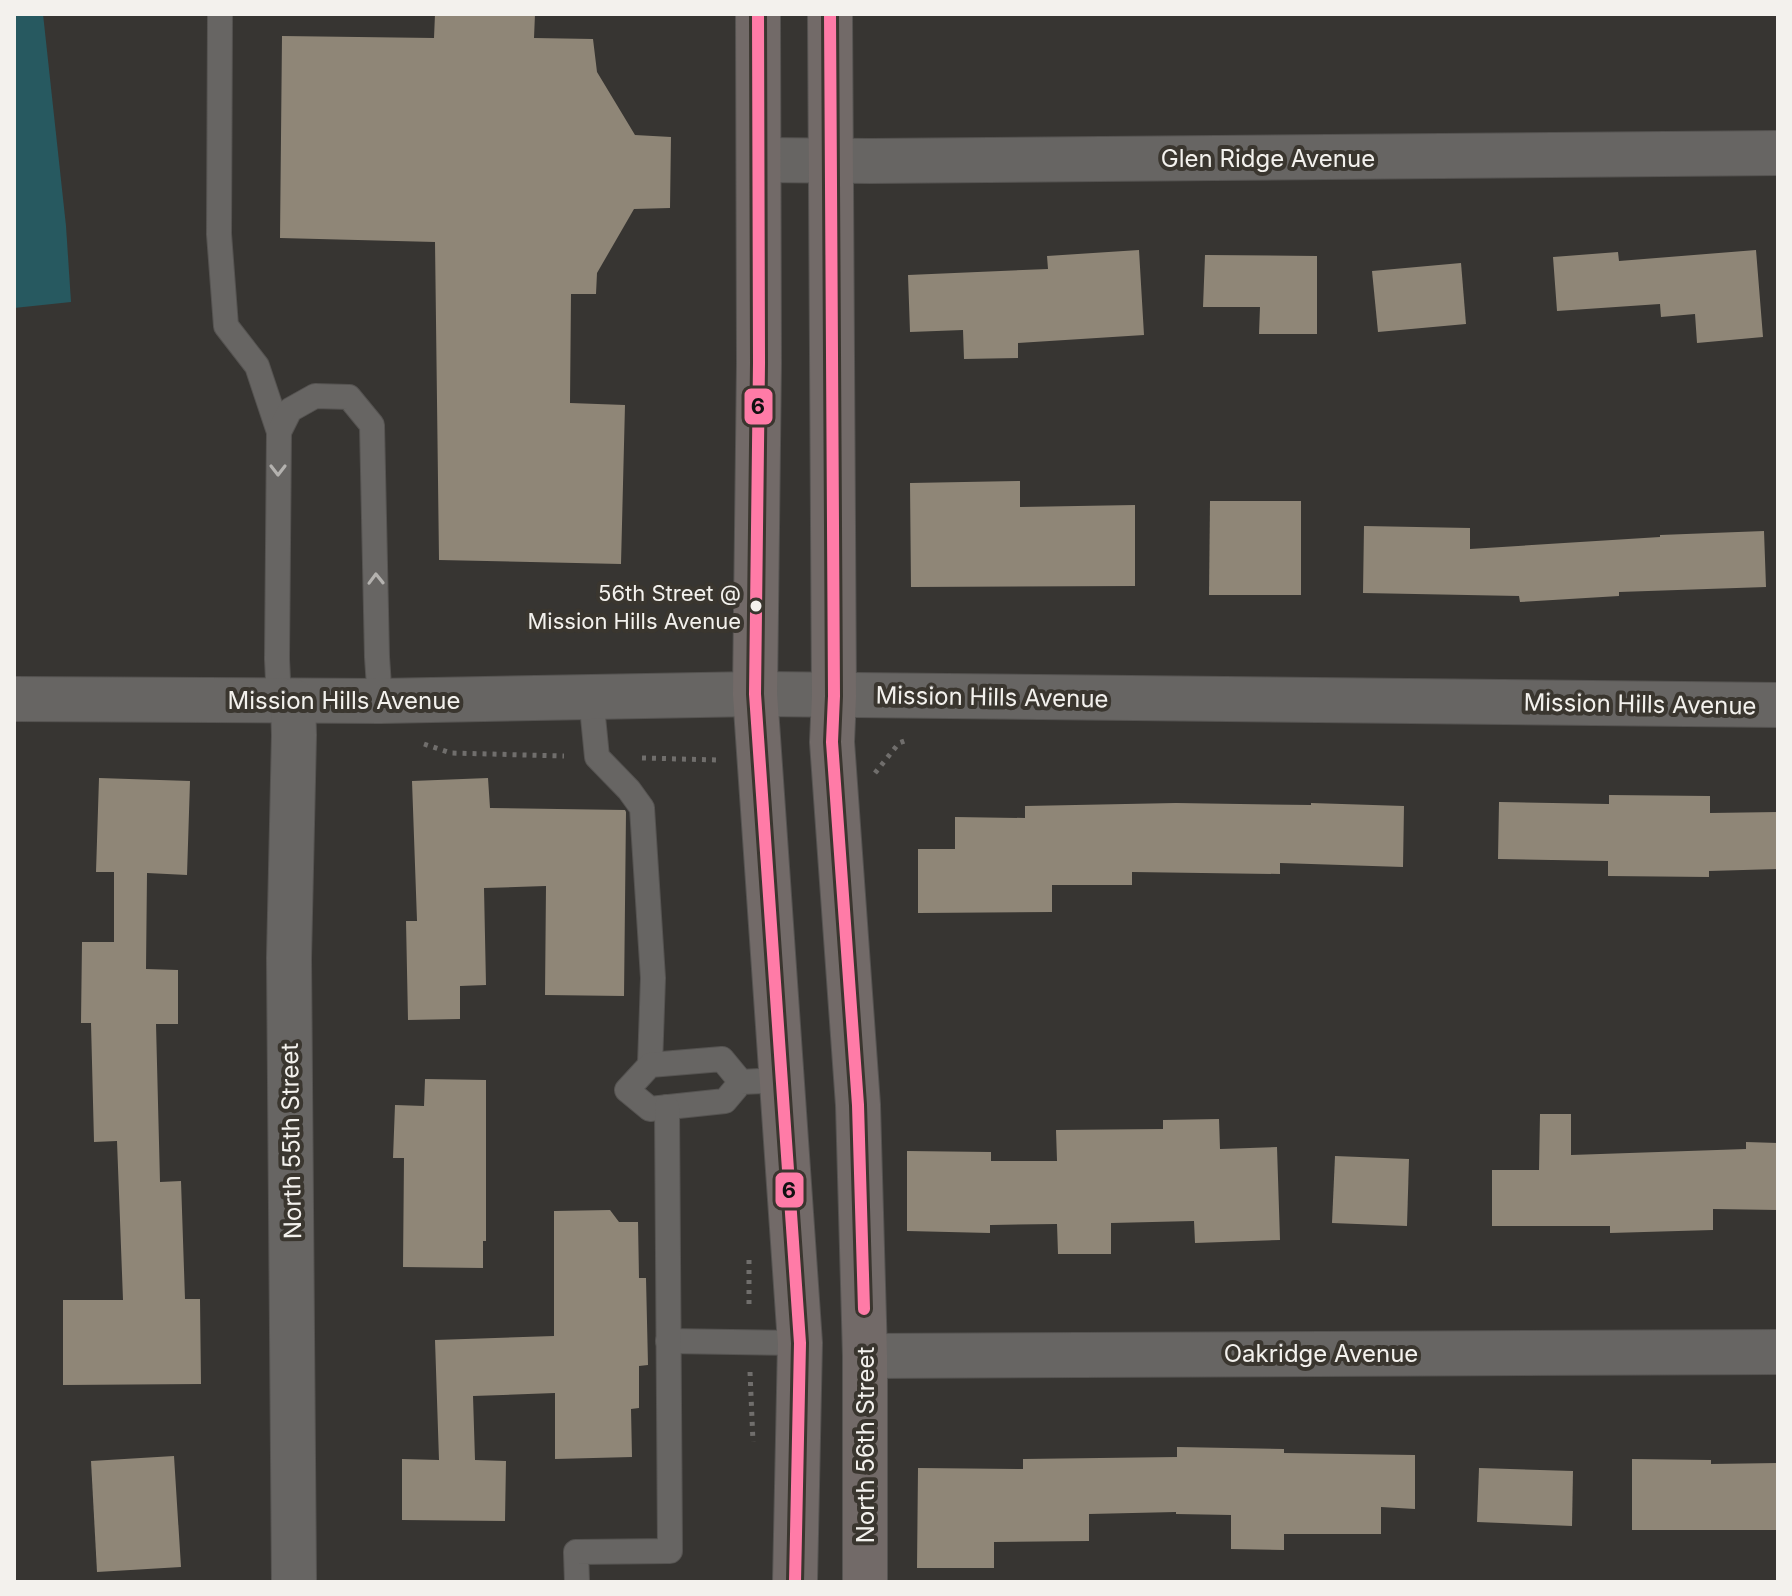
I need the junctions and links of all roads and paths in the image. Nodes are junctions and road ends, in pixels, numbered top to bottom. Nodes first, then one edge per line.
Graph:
1 (220, 14) edge
2 (758, 14) edge
3 (830, 14) edge
4 (1778, 153) edge
5 (759, 160) junction
6 (830, 161) junction
7 (279, 432) junction
8 (283, 687) junction
9 (755, 694) junction
10 (834, 696) junction
11 (591, 697) junction
12 (14, 699) edge
13 (380, 701) junction
14 (1778, 705) edge
15 (421, 743) dead end
16 (719, 750) dead end
17 (597, 757) junction
18 (650, 1065) junction
19 (762, 1081) junction
20 (667, 1107) junction
21 (749, 1252) dead end
22 (668, 1341) junction
23 (749, 1342) junction
24 (800, 1343) junction
25 (1778, 1352) edge
26 (865, 1356) junction
27 (753, 1447) dead end
28 (294, 1582) edge
29 (577, 1582) edge
30 (795, 1582) edge
31 (865, 1582) edge

1 - 7 lane
2 - 5 main road
3 - 6 main road, North 56th Street
4 - 6 street, Glen Ridge Avenue
5 - 6 street, Glen Ridge Avenue
5 - 9 main road
6 - 10 main road, North 56th Street
7 -> 8 lane
13 -> 7 lane
8 - 12 street, Mission Hills Avenue
8 - 13 street, Mission Hills Avenue
8 - 28 street, North 55th Street
9 - 10 street, Mission Hills Avenue
9 - 11 street, Mission Hills Avenue
9 - 19 main road
10 - 14 street, Mission Hills Avenue
10 - 26 main road, North 56th Street
11 - 13 street, Mission Hills Avenue
11 - 17 lane
15 - 17 path
16 - 17 path
17 - 18 lane
18 - 19 lane
18 - 20 lane
19 - 20 lane
19 - 24 main road
20 - 22 lane
21 - 23 path
22 - 23 lane
22 - 29 lane
23 - 24 lane
23 - 27 path
24 - 30 main road
25 - 26 street, Oakridge Avenue
26 - 31 main road, North 56th Street

